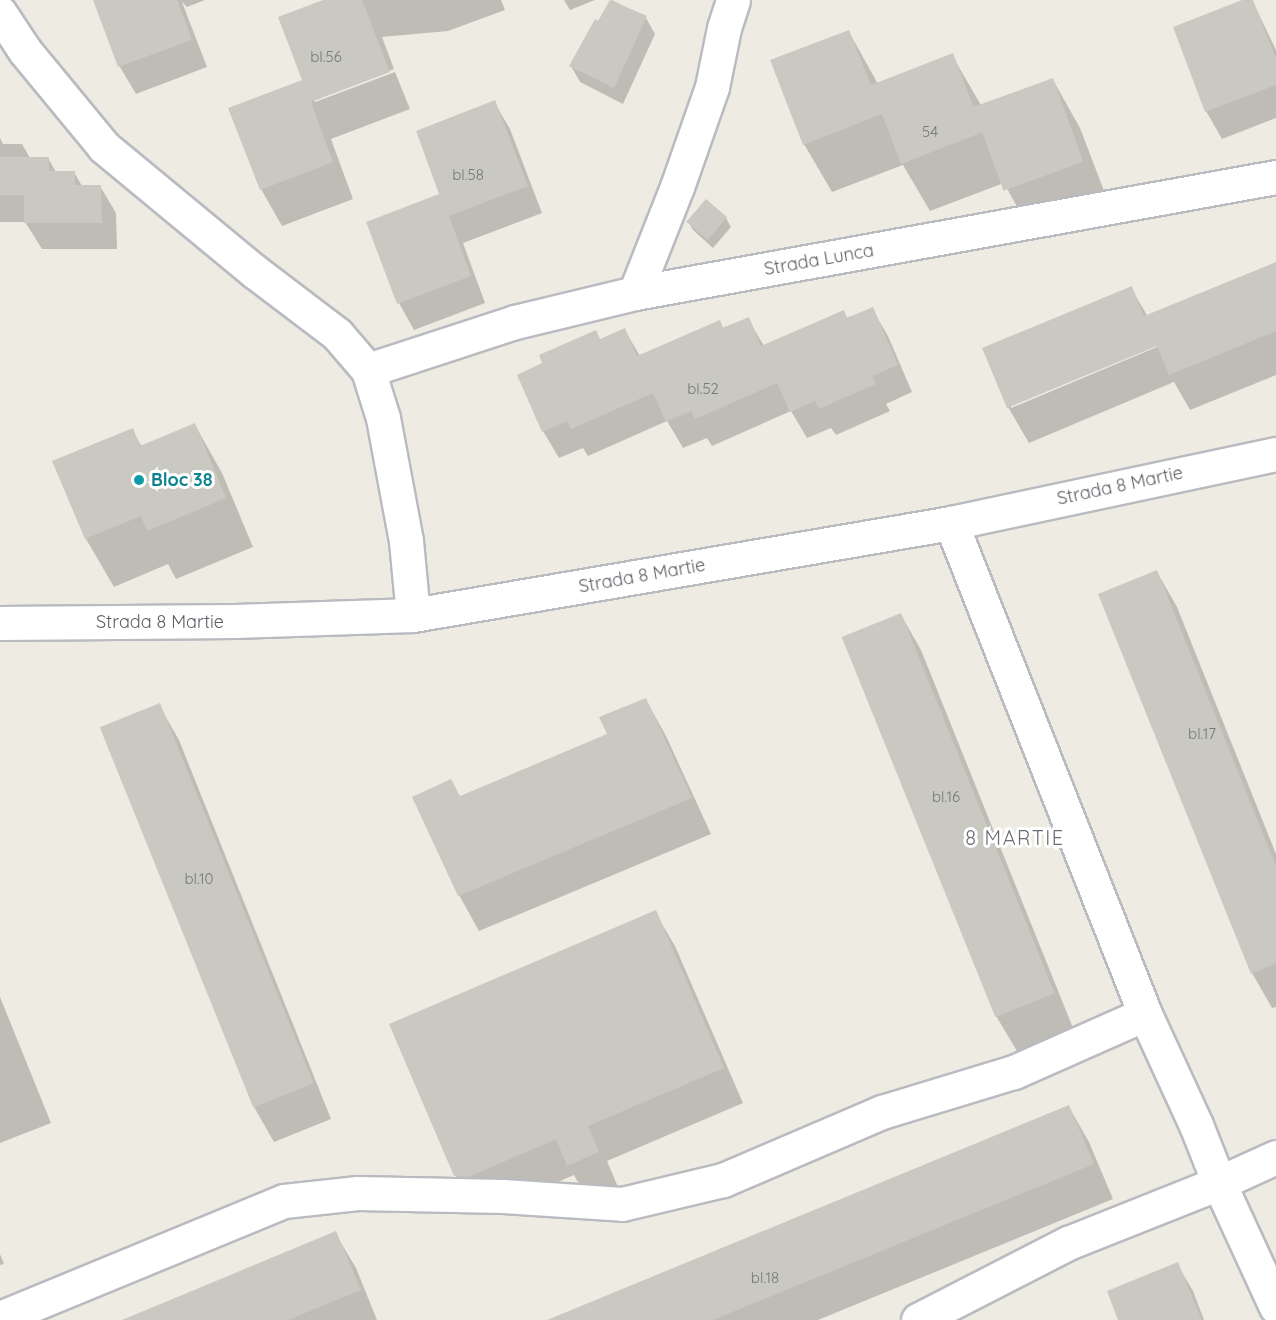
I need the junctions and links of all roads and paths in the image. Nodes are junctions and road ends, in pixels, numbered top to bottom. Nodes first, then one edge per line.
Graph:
1 (733, 0) edge
2 (0, 13) edge
3 (1276, 177) edge
4 (635, 293) junction
5 (368, 370) junction
6 (1276, 454) edge
7 (951, 522) junction
8 (413, 615) junction
9 (0, 623) edge
10 (1145, 1014) junction
11 (1276, 1157) edge
12 (1219, 1183) junction
13 (1276, 1306) edge
14 (0, 1318) edge
15 (918, 1320) edge

1 - 4 street
2 - 5 street
3 - 4 street, Strada Lunca
4 - 5 street, Strada Lunca
5 - 8 street
6 - 7 street, Strada 8 Martie
7 - 8 street, Strada 8 Martie
7 - 10 street
8 - 9 street, Strada 8 Martie
10 - 12 street
10 - 14 street
11 - 12 street
12 - 13 street
12 - 15 street

